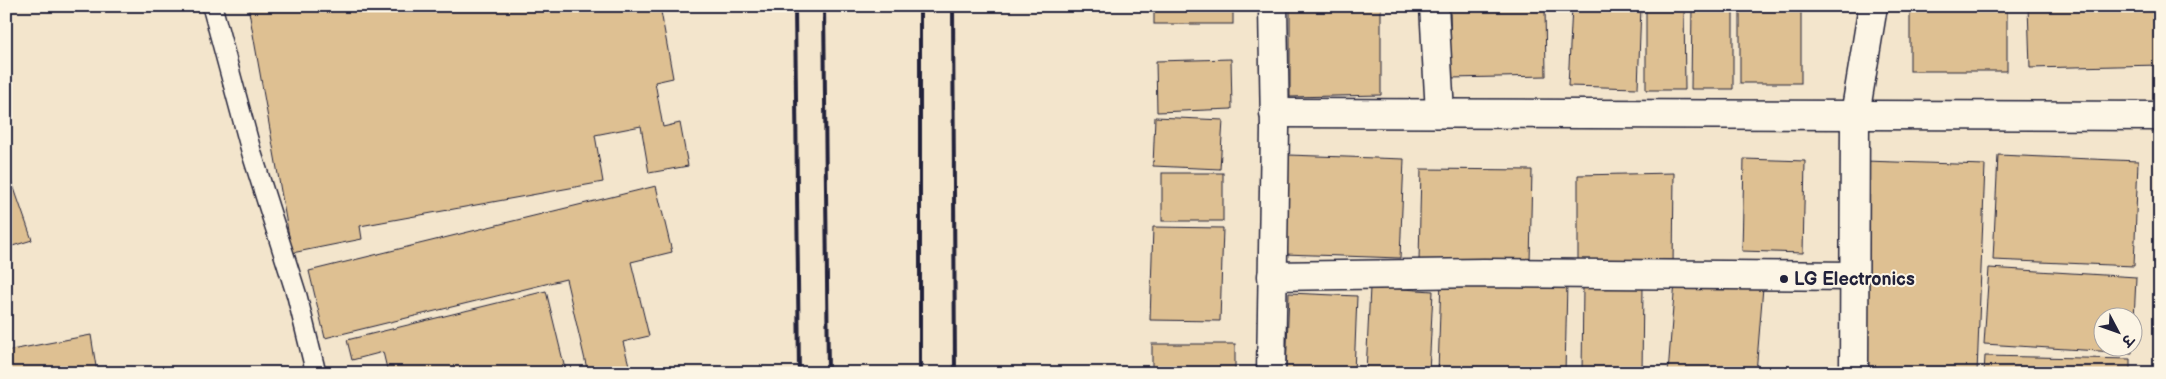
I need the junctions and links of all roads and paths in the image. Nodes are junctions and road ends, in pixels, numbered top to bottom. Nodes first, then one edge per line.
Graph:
1 (212, 6) edge
2 (1273, 6) edge
3 (1434, 6) edge
4 (1873, 6) edge
5 (1274, 113) junction
6 (1440, 113) junction
7 (1854, 115) junction
8 (2160, 116) edge
9 (1272, 276) junction
10 (1854, 276) junction
11 (316, 373) edge
12 (1271, 373) edge
13 (1854, 373) edge

1 - 11 lane
2 - 5 street
3 - 6 street
4 - 7 street
5 - 6 street
5 - 9 street
6 - 7 street
7 - 8 street
7 - 10 street
9 - 10 street
9 - 12 street
10 - 13 street

